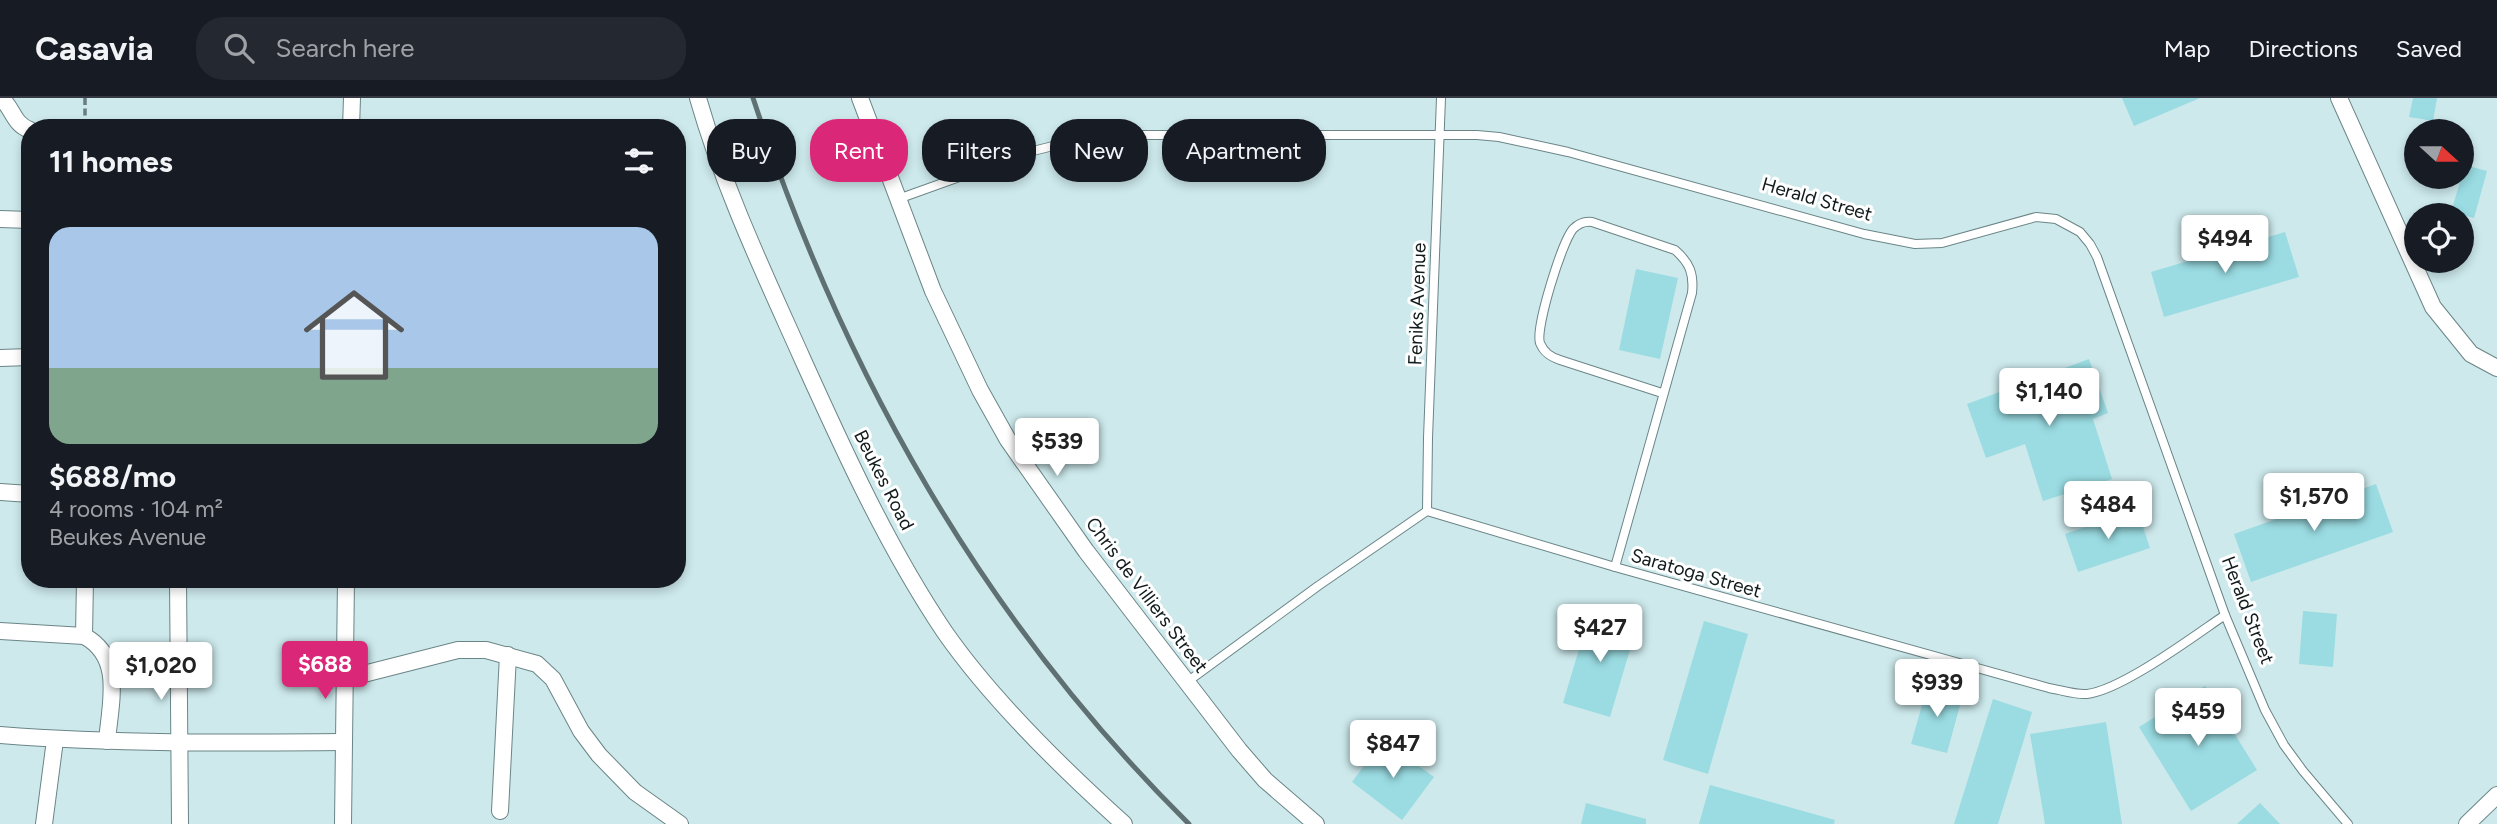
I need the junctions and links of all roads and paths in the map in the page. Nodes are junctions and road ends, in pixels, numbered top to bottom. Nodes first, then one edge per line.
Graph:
1 (1, 98) edge
2 (85, 98) edge
3 (352, 98) edge
4 (698, 98) edge
5 (860, 98) edge
6 (1441, 98) edge
7 (2339, 98) edge
8 (85, 119) edge
9 (351, 119) edge
10 (21, 124) edge
11 (1438, 136) junction
12 (898, 199) junction
13 (0, 219) edge
14 (21, 220) edge
15 (21, 357) edge
16 (0, 358) edge
17 (2497, 368) edge
18 (1662, 393) junction
19 (0, 492) edge
20 (21, 493) edge
21 (1427, 511) junction
22 (1615, 567) junction
23 (85, 588) edge
24 (178, 588) edge
25 (345, 588) edge
26 (2225, 615) junction
27 (0, 631) edge
28 (84, 636) junction
29 (508, 655) junction
30 (344, 679) junction
31 (1187, 682) junction
32 (0, 735) edge
33 (55, 740) junction
34 (107, 740) junction
35 (343, 742) junction
36 (180, 743) junction
37 (2497, 795) edge
38 (500, 811) dead end
39 (44, 824) edge
40 (180, 824) edge
41 (343, 824) edge
42 (680, 824) edge
43 (1124, 824) edge
44 (1316, 824) edge
45 (2348, 824) edge
46 (2467, 824) edge

1 - 10 street
2 - 8 path
3 - 9 street
4 - 43 street, Beukes Road
5 - 12 street, Chris de Villiers Street
6 - 11 lane, Feniks Avenue
7 - 17 street
11 - 12 lane, Herald Street
11 - 21 lane, Feniks Avenue
11 - 26 lane, Herald Street
12 - 31 street, Chris de Villiers Street
13 - 14 street
15 - 16 street
18 - 18 lane
18 - 22 lane
19 - 20 street
21 - 22 lane, Saratoga Street
21 - 31 lane
22 - 26 lane, Saratoga Street
23 - 28 street
24 - 36 street
25 - 30 street
26 - 45 lane, Herald Street
27 - 28 street
28 - 34 street
29 - 30 street
29 - 38 street
29 - 42 street
30 - 35 street
31 - 44 street, Chris de Villiers Street
32 - 33 street
33 - 34 street
33 - 39 street
34 - 36 street
35 - 36 street
35 - 41 street
36 - 40 street
37 - 46 street

